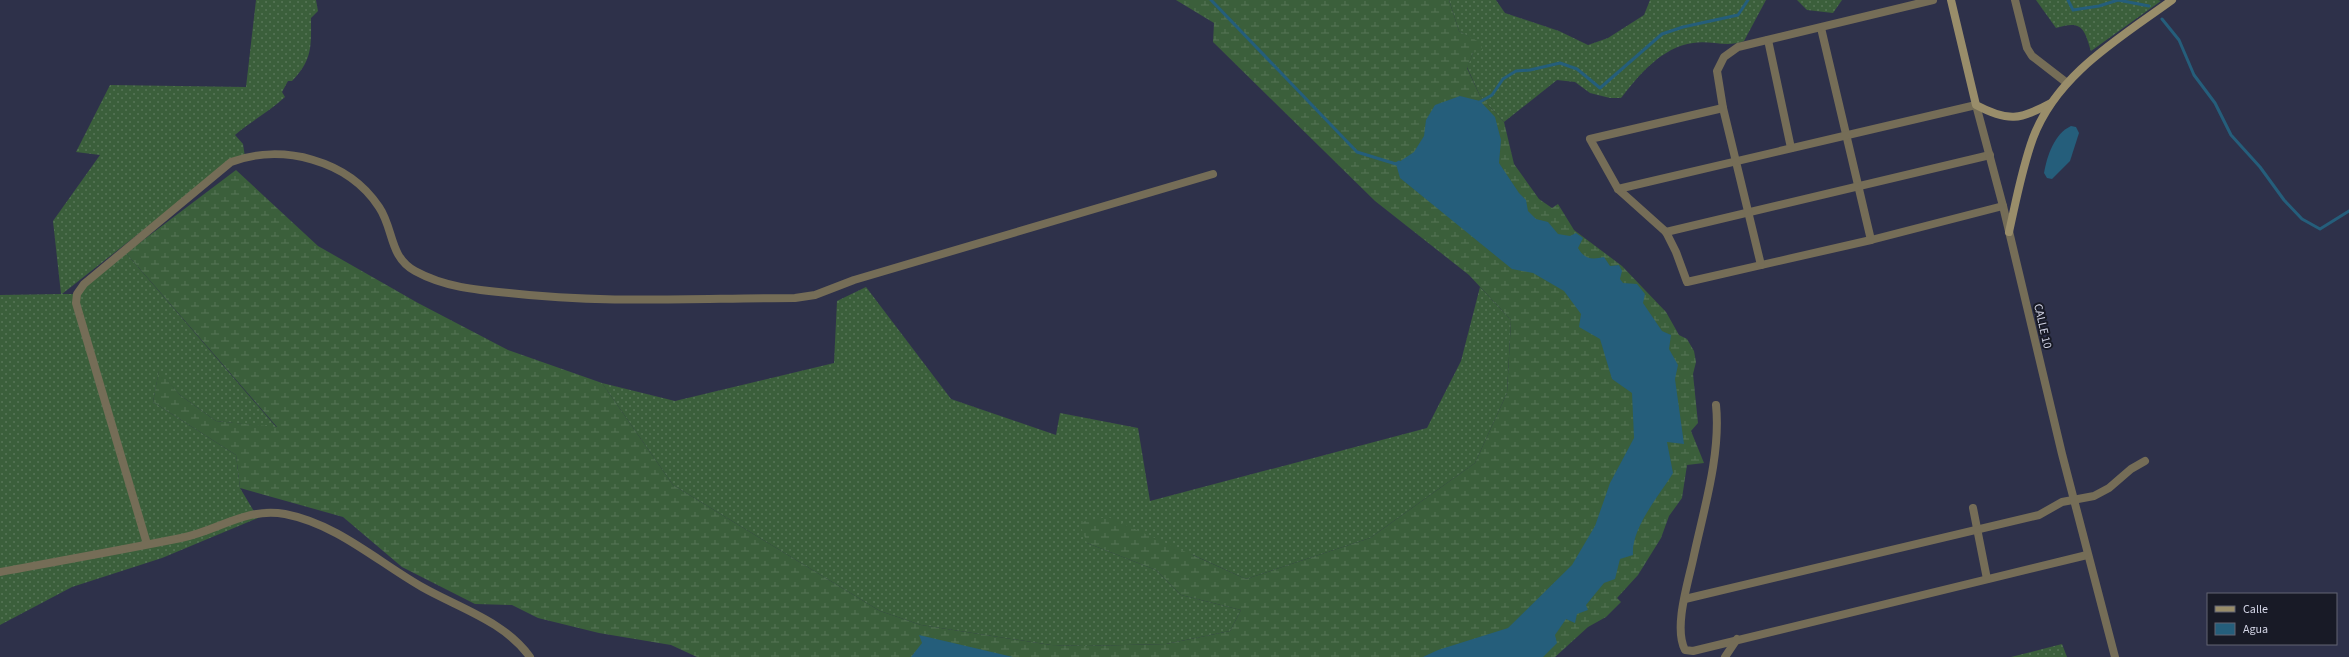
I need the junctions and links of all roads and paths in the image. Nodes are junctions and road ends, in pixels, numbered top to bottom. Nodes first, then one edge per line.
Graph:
1 (1933, 0) edge
2 (1951, 0) edge
3 (2015, 0) edge
4 (2172, 0) edge
5 (1821, 28) junction
6 (1768, 40) junction
7 (2067, 83) junction
8 (2051, 103) junction
9 (1976, 105) junction
10 (1723, 108) junction
11 (1846, 135) junction
12 (1791, 148) junction
13 (1990, 155) junction
14 (1736, 161) junction
15 (1213, 174) dead end
16 (1858, 186) junction
17 (1618, 189) junction
18 (2003, 206) junction
19 (1748, 212) junction
20 (1666, 232) junction
21 (2009, 232) junction
22 (1871, 240) junction
23 (1761, 265) junction
24 (1716, 406) dead end
25 (2145, 461) dead end
26 (2075, 501) junction
27 (1974, 508) dead end
28 (1977, 529) junction
29 (146, 544) junction
30 (2087, 555) junction
31 (0, 572) edge
32 (1987, 579) junction
33 (1685, 599) junction
34 (1737, 639) junction
35 (530, 657) edge
36 (1724, 657) edge
37 (2115, 657) edge

1 - 5 street
2 - 9 main road, CALLE 10
3 - 7 street
4 - 7 main road
5 - 6 street
5 - 11 street
6 - 10 street
6 - 12 street
7 - 8 main road
8 - 9 main road
8 - 21 main road
9 - 11 street
9 - 13 street, CALLE 10
10 - 14 street
10 - 17 street
11 - 12 street
11 - 16 street
12 - 14 street
13 - 16 street
13 - 18 street, CALLE 10
14 - 17 street
14 - 19 street
15 - 29 street
16 - 19 street
16 - 22 street
17 - 20 street
18 - 21 street, CALLE 10
18 - 22 street
19 - 20 street
19 - 23 street
20 - 23 street
21 - 26 street, CALLE 10
22 - 23 street
24 - 33 street
25 - 26 street
26 - 28 street
26 - 30 street, CALLE 10
27 - 28 street
28 - 32 street
28 - 33 street
29 - 31 street
29 - 35 street
30 - 32 street
30 - 37 street, CALLE 10
32 - 34 street
33 - 34 street
34 - 36 street

